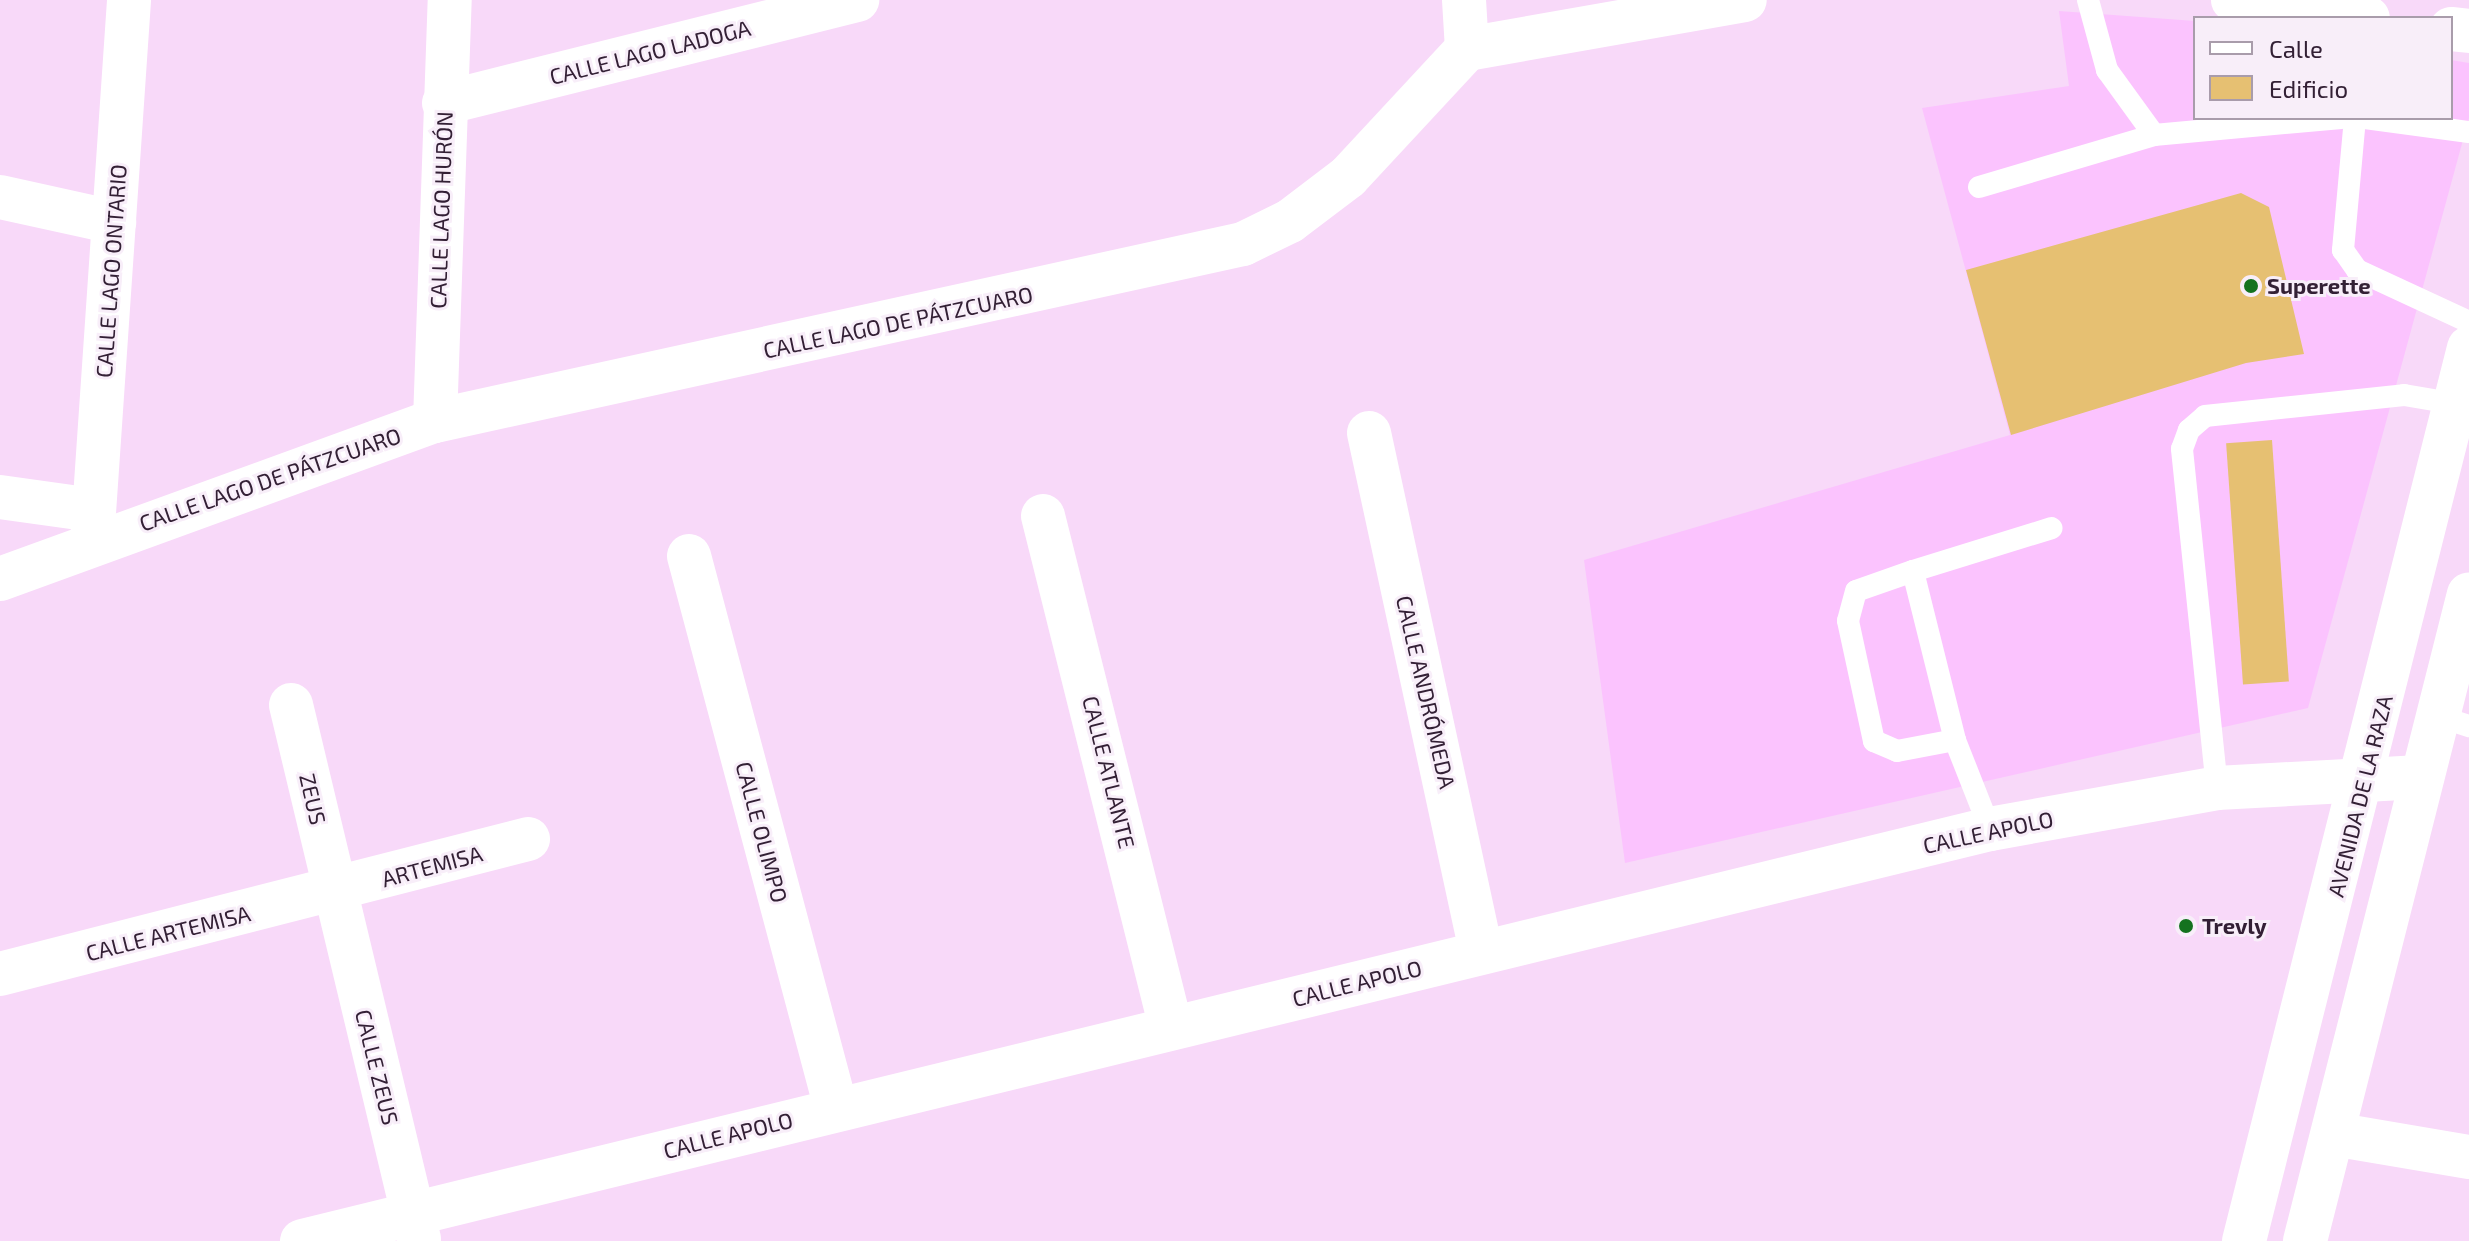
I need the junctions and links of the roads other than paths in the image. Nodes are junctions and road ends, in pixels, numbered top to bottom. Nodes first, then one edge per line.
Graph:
1 (129, 0) edge
2 (450, 0) edge
3 (857, 0) edge
4 (1464, 0) edge
5 (1745, 0) edge
6 (2088, 0) edge
7 (2233, 0) edge
8 (2353, 16) edge
9 (1467, 49) junction
10 (444, 103) junction
11 (2319, 120) edge
12 (2355, 120) edge
13 (2380, 120) edge
14 (2469, 132) edge
15 (2154, 135) junction
16 (1979, 187) dead end
17 (0, 197) edge
18 (114, 222) junction
19 (2469, 322) edge
20 (2469, 348) edge
21 (2457, 404) junction
22 (435, 421) junction
23 (1369, 433) dead end
24 (0, 497) edge
25 (1043, 516) dead end
26 (92, 526) junction
27 (2052, 528) dead end
28 (689, 556) dead end
29 (1913, 571) junction
30 (0, 579) edge
31 (2469, 594) edge
32 (291, 705) dead end
33 (2453, 721) edge
34 (1955, 740) junction
35 (2366, 776) junction
36 (2421, 777) junction
37 (2217, 788) junction
38 (1990, 829) junction
39 (528, 839) dead end
40 (335, 892) junction
41 (1481, 951) junction
42 (0, 974) edge
43 (1171, 1028) junction
44 (836, 1108) junction
45 (2333, 1134) junction
46 (2469, 1157) edge
47 (416, 1227) edge
48 (302, 1241) edge
49 (2244, 1241) edge
50 (2305, 1241) edge

1 - 18 street, CALLE LAGO ONTARIO
2 - 10 street, CALLE LAGO HURÓN
3 - 10 street, CALLE LAGO LADOGA
4 - 9 street
5 - 9 street
6 - 15 lane
7 - 8 street
9 - 22 street, CALLE LAGO DE PÁTZCUARO
10 - 22 street, CALLE LAGO HURÓN
11 - 15 lane
12 - 19 lane
13 - 14 lane
15 - 16 lane
17 - 18 street
18 - 26 street, CALLE LAGO ONTARIO
20 - 21 street, AVENIDA DE LA RAZA
21 - 35 street, AVENIDA DE LA RAZA
21 - 37 lane
22 - 26 street, CALLE LAGO DE PÁTZCUARO
23 - 41 street, CALLE ANDRÓMEDA
24 - 26 street
25 - 43 street, CALLE ATLANTE
26 - 30 street, CALLE LAGO DE PÁTZCUARO
27 - 29 lane
28 - 44 street, CALLE OLIMPO
29 - 34 lane
29 - 34 lane
31 - 33 street
32 - 40 street, ZEUS
33 - 36 street
34 - 38 lane
35 - 36 street, CALLE APOLO
35 - 37 street, CALLE APOLO
35 - 49 street, AVENIDA DE LA RAZA
36 - 45 street
37 - 38 street, CALLE APOLO
38 - 41 street, CALLE APOLO
39 - 40 street, ARTEMISA
40 - 42 street, CALLE ARTEMISA
40 - 47 street, CALLE ZEUS
41 - 43 street, CALLE APOLO
43 - 44 street, CALLE APOLO
44 - 47 street, CALLE APOLO
45 - 46 street
45 - 50 street
47 - 48 street, CALLE APOLO

